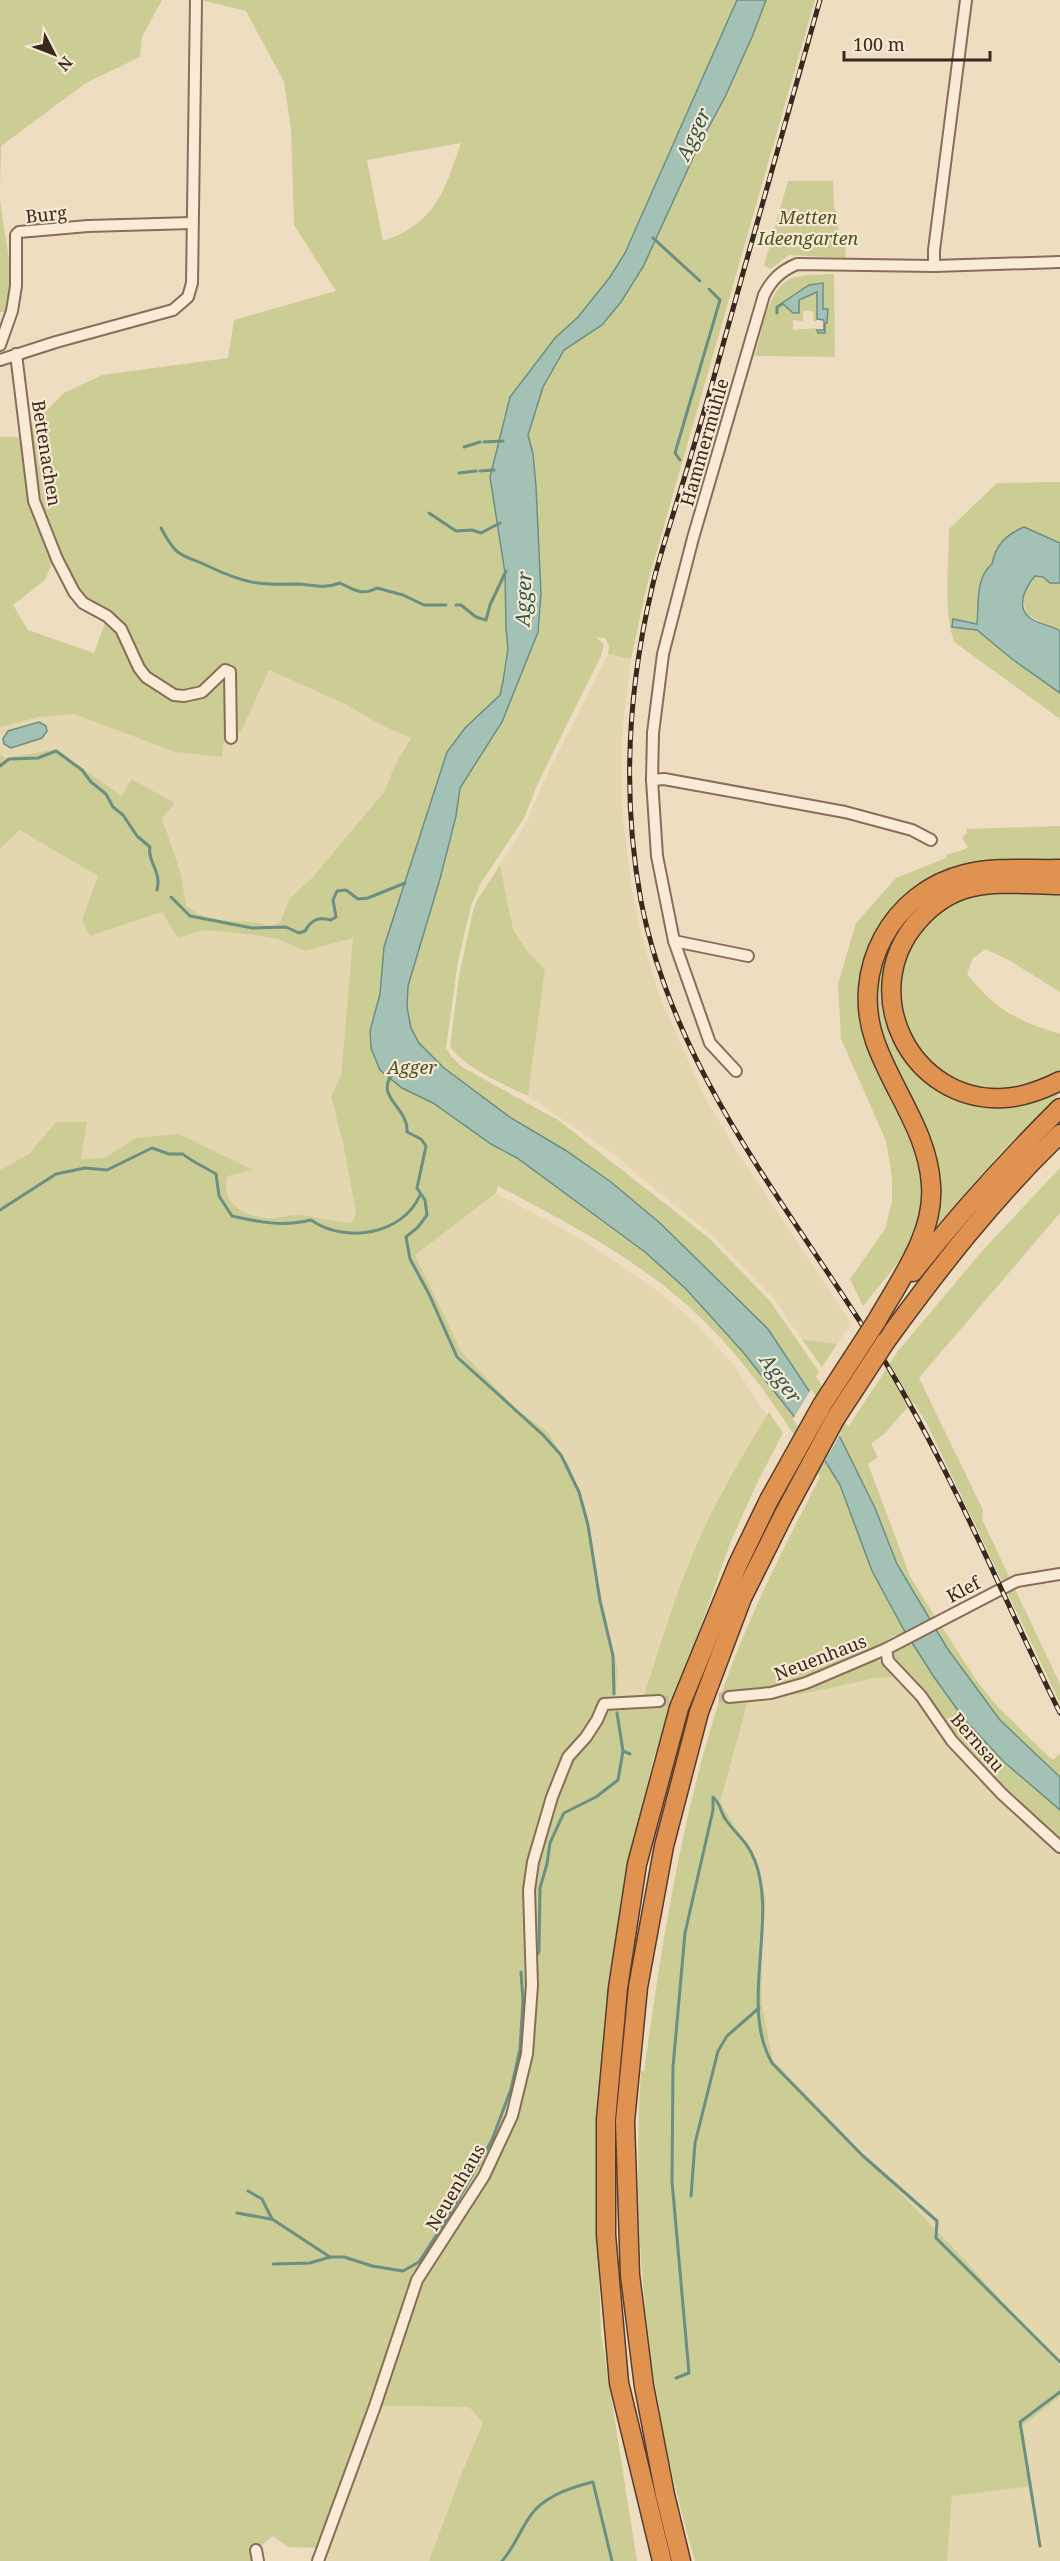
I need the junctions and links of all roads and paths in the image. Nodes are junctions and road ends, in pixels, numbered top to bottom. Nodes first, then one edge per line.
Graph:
1 (966, 0) edge
2 (196, 3) edge
3 (192, 223) junction
4 (1060, 262) edge
5 (934, 266) junction
6 (0, 345) edge
7 (16, 354) junction
8 (0, 359) edge
9 (231, 738) dead end
10 (652, 780) junction
11 (931, 840) dead end
12 (1060, 870) edge
13 (1060, 885) edge
14 (674, 941) junction
15 (748, 956) dead end
16 (736, 1071) dead end
17 (1060, 1081) edge
18 (1060, 1108) edge
19 (1060, 1134) edge
20 (876, 1322) junction
21 (1060, 1574) edge
22 (886, 1649) junction
23 (729, 1697) tunnel mouth
24 (659, 1701) tunnel mouth
25 (1060, 1847) edge
26 (652, 2521) junction
27 (318, 2561) edge
28 (655, 2561) edge
29 (662, 2561) edge
30 (681, 2561) edge

1 - 5 street
2 - 3 street
3 - 6 street, Burg
3 - 7 street
4 - 5 street, Hammermühle
5 - 10 street, Hammermühle
7 - 8 street
7 - 9 street, Bettenachen
10 - 11 street
10 - 14 street, Hammermühle
12 - 20 highway
13 - 17 highway
14 - 15 street
14 - 16 street, Hammermühle
18 - 20 highway
19 - 30 highway, bridge
20 - 26 highway, bridge
21 - 22 street, Klef
22 - 23 street, Neuenhaus
22 - 25 street, Bernsau
24 - 27 street, Neuenhaus
26 - 28 highway
26 - 29 highway

